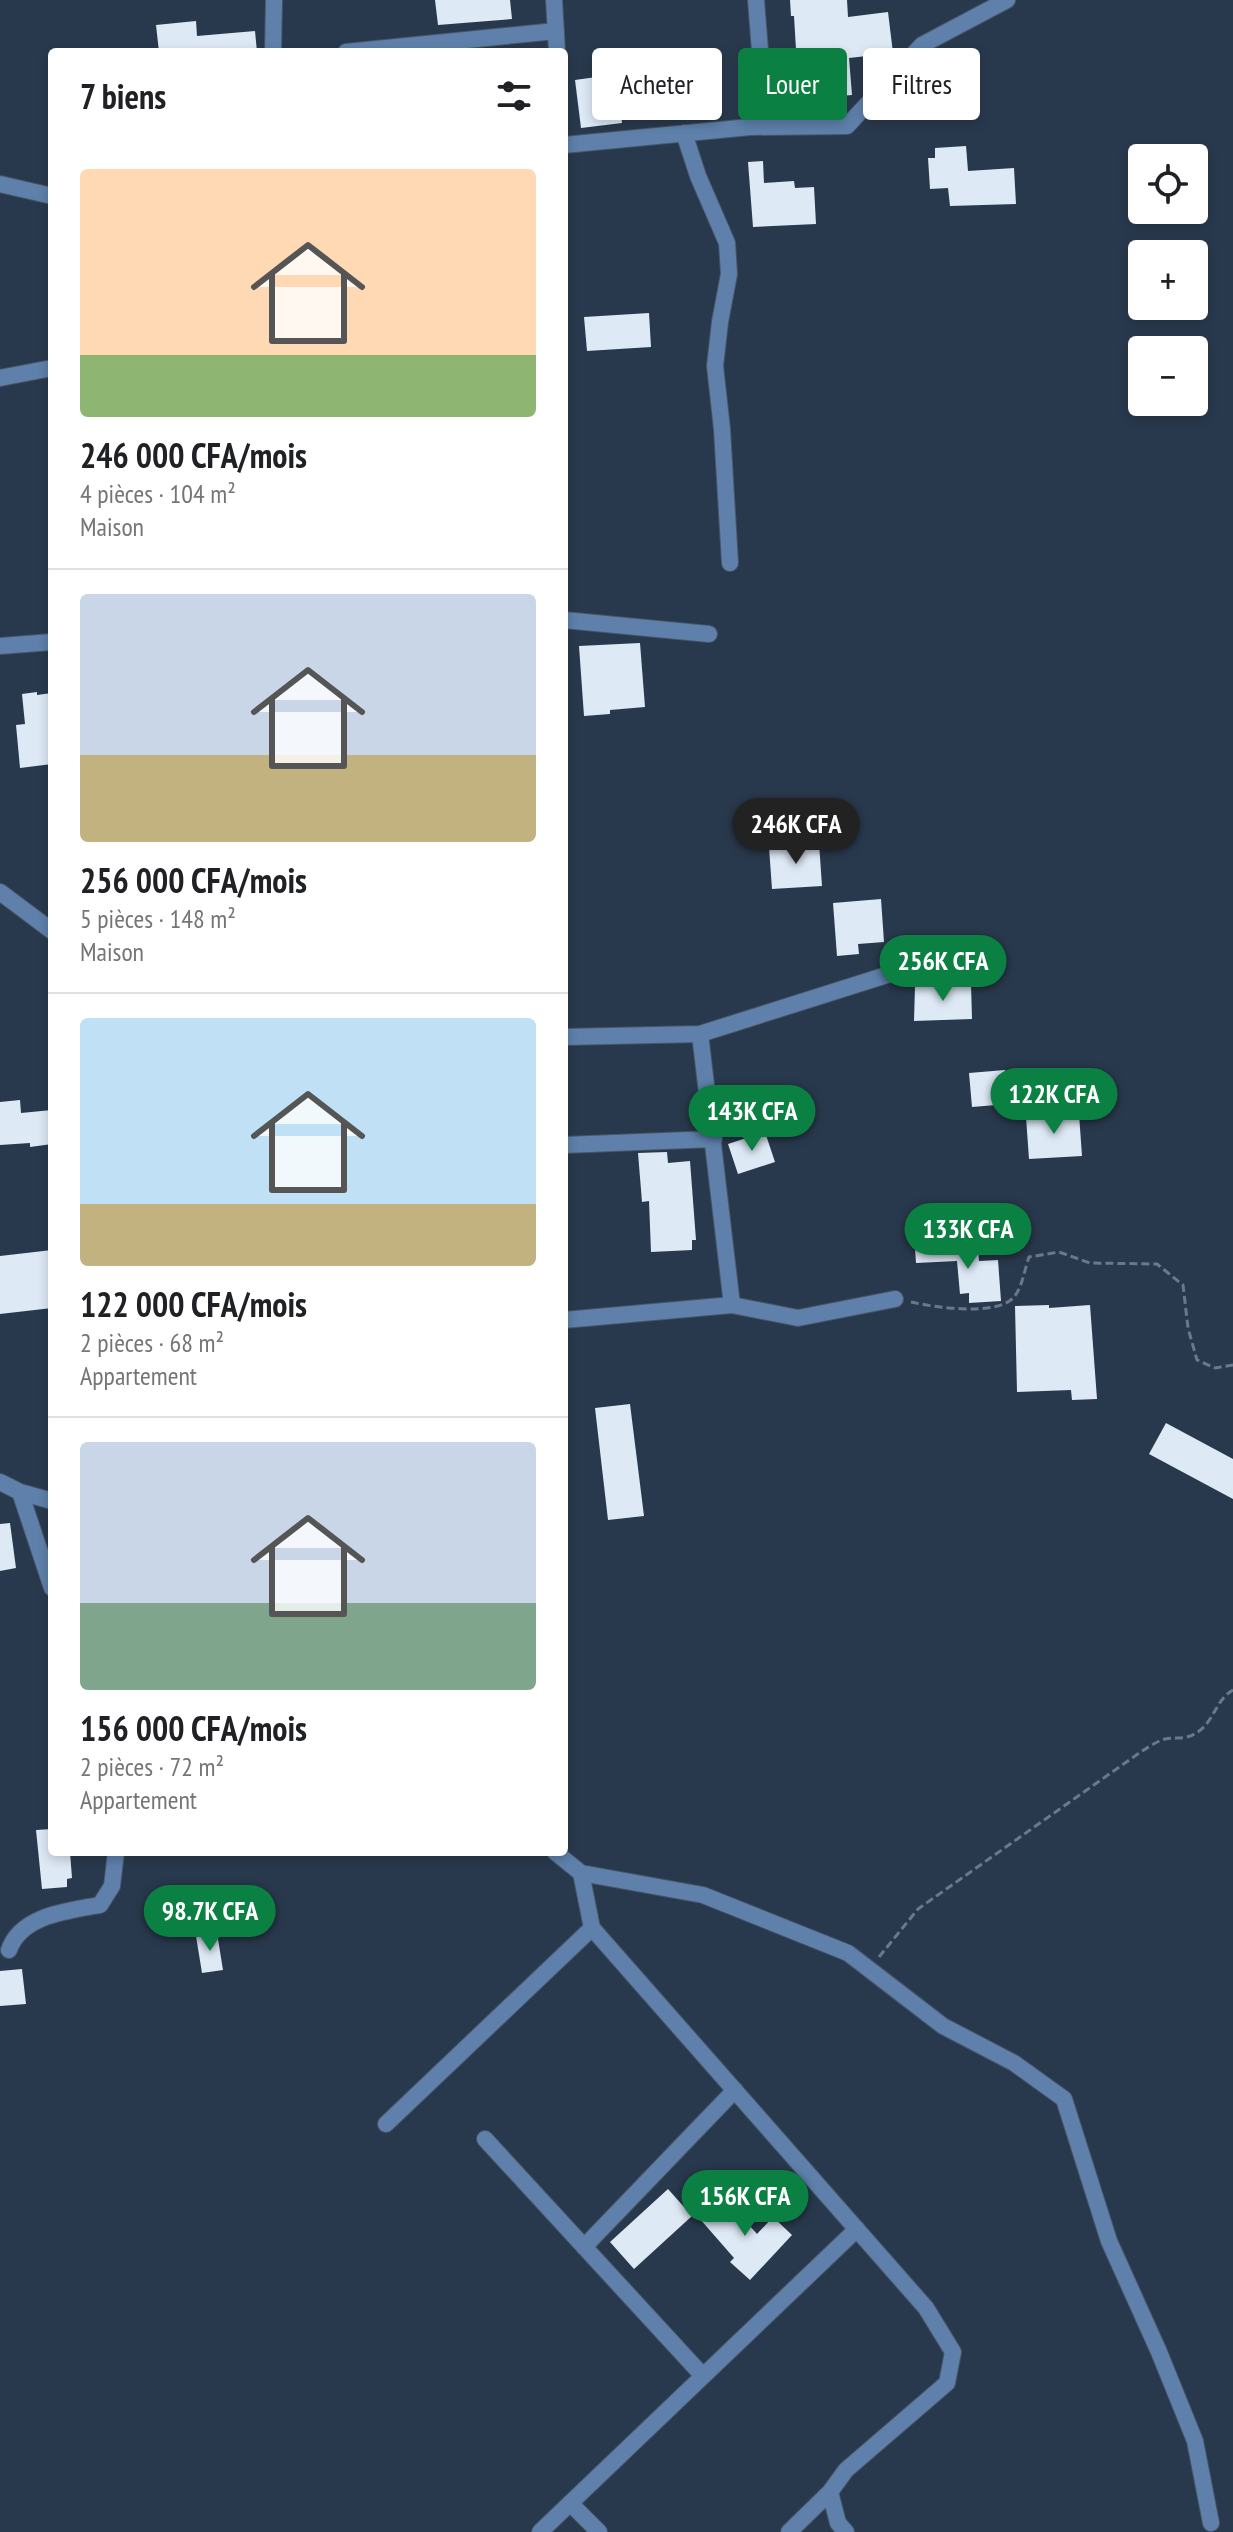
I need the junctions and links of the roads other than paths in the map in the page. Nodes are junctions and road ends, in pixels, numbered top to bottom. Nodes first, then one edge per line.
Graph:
1 (274, 0) edge
2 (554, 0) edge
3 (756, 0) edge
4 (1007, 0) edge
5 (556, 31) junction
6 (273, 48) edge
7 (386, 48) edge
8 (557, 48) edge
9 (766, 127) junction
10 (684, 133) junction
11 (568, 145) edge
12 (0, 184) edge
13 (48, 195) edge
14 (48, 369) edge
15 (0, 378) edge
16 (730, 563) dead end
17 (568, 620) edge
18 (709, 634) dead end
19 (48, 642) edge
20 (0, 646) edge
21 (0, 892) edge
22 (48, 928) edge
23 (912, 967) dead end
24 (700, 1034) junction
25 (568, 1037) edge
26 (714, 1139) junction
27 (568, 1145) edge
28 (895, 1299) road end
29 (732, 1305) junction
30 (568, 1320) edge
31 (0, 1482) edge
32 (20, 1492) junction
33 (48, 1500) edge
34 (48, 1576) edge
35 (116, 1856) edge
36 (560, 1856) edge
37 (581, 1873) junction
38 (592, 1928) junction
39 (9, 1950) dead end
40 (735, 2090) junction
41 (386, 2124) dead end
42 (485, 2139) dead end
43 (857, 2229) junction
44 (584, 2247) junction
45 (703, 2376) junction
46 (830, 2492) junction
47 (570, 2503) junction
48 (1211, 2523) dead end
49 (540, 2532) edge
50 (599, 2532) edge
51 (789, 2532) edge
52 (846, 2532) edge

1 - 6 street
2 - 5 street
3 - 9 street
4 - 9 street
5 - 7 street
5 - 8 street
9 - 10 street
10 - 11 street
10 - 16 street
12 - 13 street
14 - 15 street
17 - 18 street
19 - 20 street
21 - 22 street
23 - 24 street
24 - 25 street
24 - 26 street
26 - 27 street
26 - 29 street
28 - 29 street
29 - 30 street
31 - 32 street
32 - 33 street
32 - 34 street
35 - 39 street
36 - 37 street
37 - 38 street
37 - 48 street
38 - 40 street
38 - 41 street
40 - 43 street
40 - 44 street
42 - 44 street
43 - 45 street
43 - 46 street
44 - 45 street
45 - 47 street
46 - 51 street
46 - 52 street
47 - 49 street
47 - 50 street

